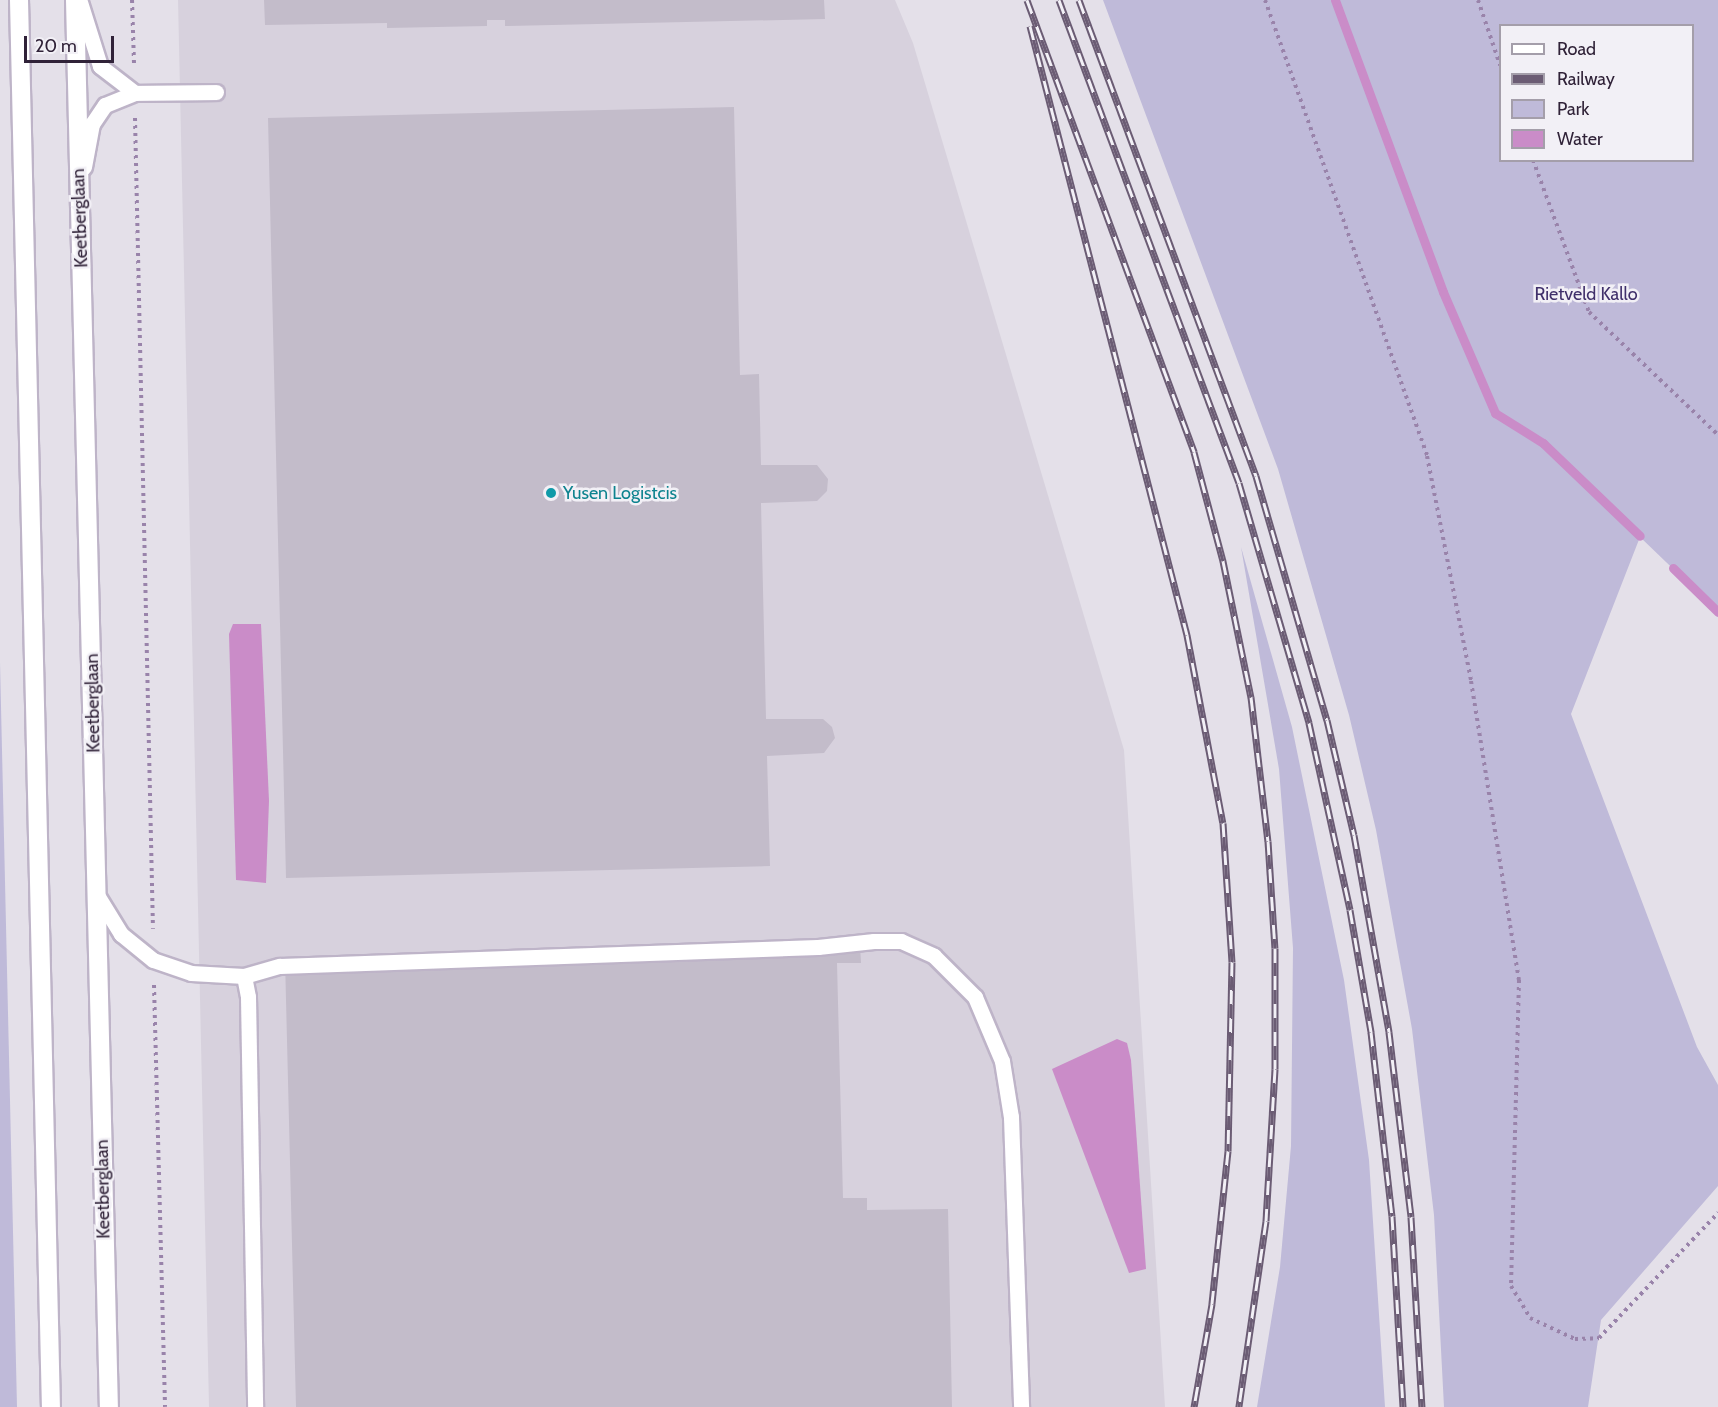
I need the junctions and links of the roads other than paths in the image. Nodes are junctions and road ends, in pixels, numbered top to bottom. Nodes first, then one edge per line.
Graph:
1 (19, 0) edge
2 (75, 0) edge
3 (79, 0) edge
4 (216, 92) dead end
5 (135, 93) junction
6 (80, 188) junction
7 (97, 895) junction
8 (244, 976) junction
9 (51, 1407) edge
10 (109, 1407) edge
11 (255, 1407) edge
12 (1021, 1407) edge

1 - 9 main road
2 - 6 main road, Keetberglaan
3 - 5 lane
4 - 5 lane
5 - 6 lane
6 - 7 main road, Keetberglaan
7 - 8 lane
7 - 10 main road, Keetberglaan
8 - 11 lane
8 - 12 lane

